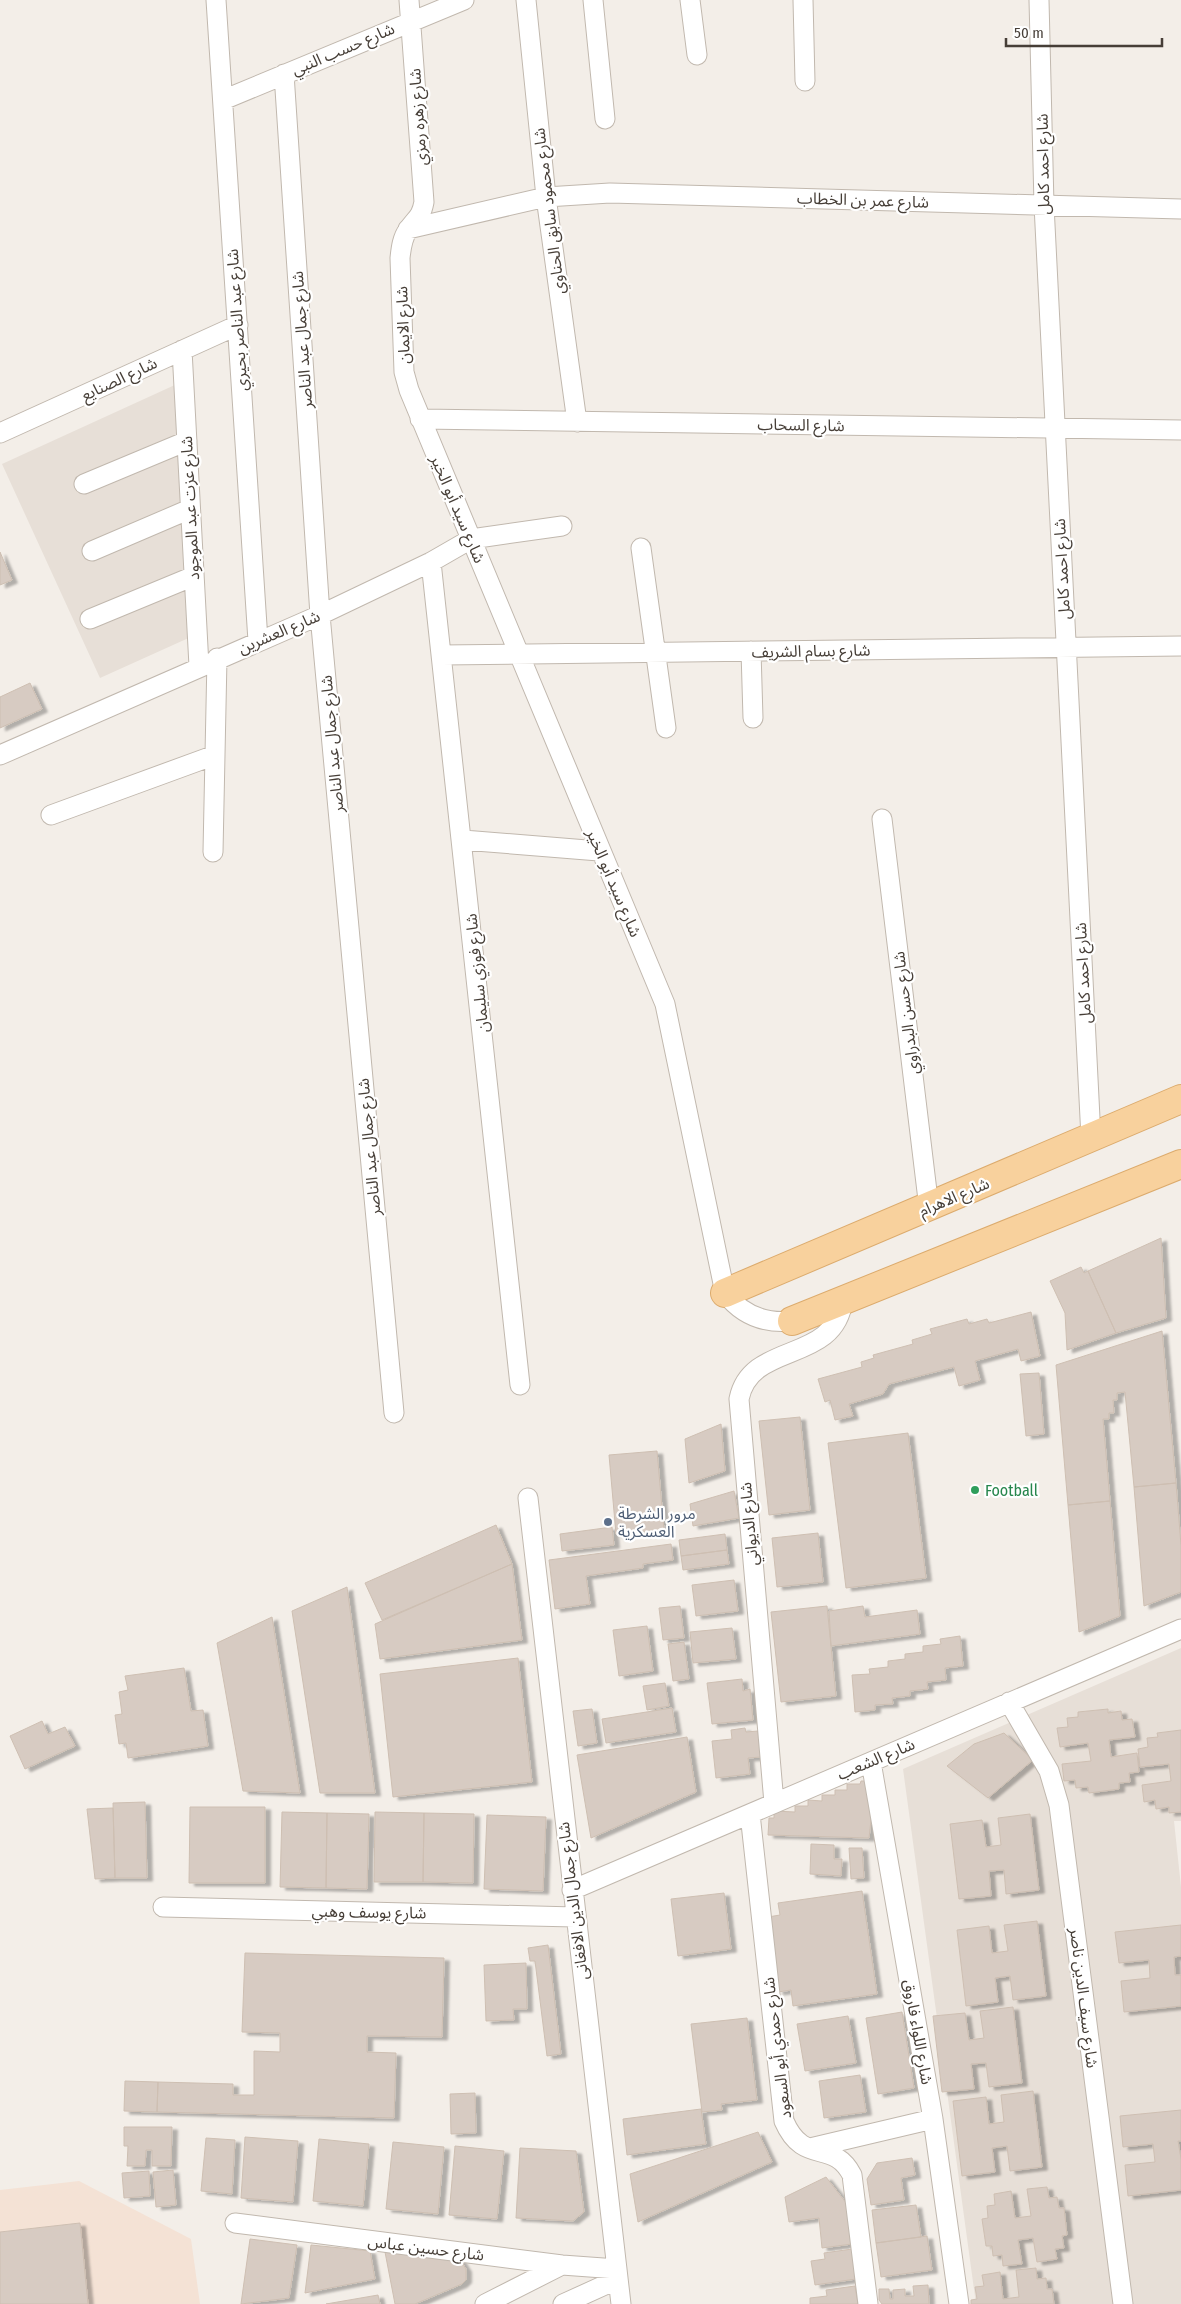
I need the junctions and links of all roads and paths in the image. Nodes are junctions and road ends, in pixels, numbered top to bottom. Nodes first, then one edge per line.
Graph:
1 (216, 0) edge
2 (409, 0) edge
3 (464, 0) edge
4 (526, 0) edge
5 (593, 0) edge
6 (690, 0) edge
7 (803, 0) edge
8 (1039, 0) edge
9 (411, 21) junction
10 (697, 55) dead end
11 (284, 74) junction
12 (805, 81) dead end
13 (223, 100) junction
14 (605, 119) dead end
15 (546, 197) junction
16 (1044, 205) junction
17 (1181, 209) edge
18 (408, 230) junction
19 (238, 325) junction
20 (182, 350) junction
21 (420, 419) junction
22 (577, 422) junction
23 (1055, 428) junction
24 (1181, 430) edge
25 (0, 433) edge
26 (187, 441) junction
27 (84, 484) dead end
28 (190, 509) junction
29 (562, 526) dead end
30 (471, 539) junction
31 (641, 548) dead end
32 (92, 551) dead end
33 (431, 562) junction
34 (194, 576) junction
35 (320, 615) junction
36 (90, 619) dead end
37 (258, 641) junction
38 (1181, 646) edge
39 (1066, 648) junction
40 (751, 651) junction
41 (656, 653) junction
42 (519, 654) junction
43 (442, 655) junction
44 (216, 658) junction
45 (199, 666) junction
46 (753, 718) dead end
47 (666, 728) dead end
48 (0, 755) edge
49 (215, 755) junction
50 (51, 815) dead end
51 (882, 819) dead end
52 (462, 840) junction
53 (599, 850) junction
54 (213, 852) dead end
55 (1181, 1099) edge
56 (1091, 1138) junction
57 (1181, 1164) edge
58 (929, 1208) junction
59 (725, 1292) junction
60 (843, 1300) junction
61 (792, 1321) joint
62 (520, 1385) dead end
63 (394, 1413) dead end
64 (528, 1498) dead end
65 (1181, 1629) edge
66 (1009, 1702) junction
67 (871, 1762) junction
68 (774, 1804) junction
69 (750, 1814) junction
70 (572, 1890) junction
71 (163, 1907) dead end
72 (575, 1917) junction
73 (933, 2119) junction
74 (806, 2148) junction
75 (235, 2223) dead end
76 (562, 2265) junction
77 (617, 2274) junction
78 (484, 2304) edge
79 (563, 2304) edge
80 (621, 2304) edge
81 (868, 2304) edge
82 (959, 2304) edge
83 (1123, 2304) edge

1 - 13 street, شارع عبد الناصر بحيري
2 - 9 street, شارع زهره رمزي
3 - 9 street, شارع حسب النبي
4 - 15 street, شارع محمود سابق الحناوي
5 - 14 street
6 - 10 street
7 - 12 street
8 - 16 street, شارع احمد كامل
9 - 11 street, شارع حسب النبي
9 - 18 street, شارع زهره رمزي
11 - 13 street, شارع حسب النبي
11 - 35 street, شارع جمال عبد الناصر
13 - 19 street, شارع عبد الناصر بحيري
15 - 16 street, شارع عمر بن الخطاب
15 - 18 street, شارع عمر بن الخطاب
15 - 22 street, شارع محمود سابق الحناوي
16 - 17 street, شارع عمر بن الخطاب
16 - 23 street, شارع احمد كامل
18 - 21 street, شارع الايمان
19 - 20 street, شارع الصنايع
19 - 37 street, شارع عبد الناصر بحيري
20 - 25 street, شارع الصنايع
20 - 26 street, شارع عزت عبد الموجود
21 - 22 street, شارع السحاب
21 - 30 street, شارع سيد أبو الخير
22 - 23 street, شارع السحاب
23 - 24 street, شارع السحاب
23 - 39 street, شارع احمد كامل
26 - 27 street
26 - 28 street, شارع عزت عبد الموجود
28 - 32 street
28 - 34 street, شارع عزت عبد الموجود
29 - 30 street, شارع العشرين
30 - 33 street, شارع العشرين
30 - 42 street, شارع سيد أبو الخير
31 - 41 street
33 - 35 street, شارع العشرين
33 - 43 street, شارع فوزي سليمان
34 - 36 street
34 - 45 street, شارع عزت عبد الموجود
35 - 37 street, شارع العشرين
35 - 63 street, شارع جمال عبد الناصر
37 - 44 street, شارع العشرين
38 - 39 street, شارع بسام الشريف
39 - 40 street, شارع بسام الشريف
39 - 56 street, شارع احمد كامل
40 - 41 street, شارع بسام الشريف
40 - 46 street
41 - 42 street, شارع بسام الشريف
41 - 47 street
42 - 43 street, شارع بسام الشريف
42 - 53 street, شارع سيد أبو الخير
43 - 52 street, شارع فوزي سليمان
44 - 45 street, شارع العشرين
44 - 49 street
45 - 48 street, شارع العشرين
49 - 50 street
49 - 54 street
51 - 58 street, شارع حسن البدراوي
52 - 53 street
52 - 62 street, شارع فوزي سليمان
53 - 59 street, شارع سيد أبو الخير
55 - 56 main road, شارع الاهرام
56 - 58 main road, شارع الاهرام
57 - 60 main road
58 - 59 main road, شارع الاهرام
59 - 61 street
60 - 61 main road
60 - 68 street, شارع الديواني
64 - 70 street, شارع جمال الدين الافغانى
65 - 66 street, شارع الشعب
66 - 67 street, شارع الشعب
66 - 83 street, شارع سيف الدين ناصر
67 - 68 street, شارع الشعب
67 - 73 street, شارع اللواء فاروق
68 - 69 street, شارع الشعب
69 - 70 street, شارع الشعب
69 - 74 street, شارع حمدي أبو السعود
70 - 72 street, شارع جمال الدين الافغانى
71 - 72 street, شارع يوسف وهبي
72 - 77 street, شارع جمال الدين الافغانى
73 - 74 street
73 - 82 street, شارع اللواء فاروق
74 - 81 street
75 - 76 street, شارع حسين عباس
76 - 77 street, شارع حسين عباس
76 - 78 street
77 - 79 street
77 - 80 street, شارع جمال الدين الافغانى

